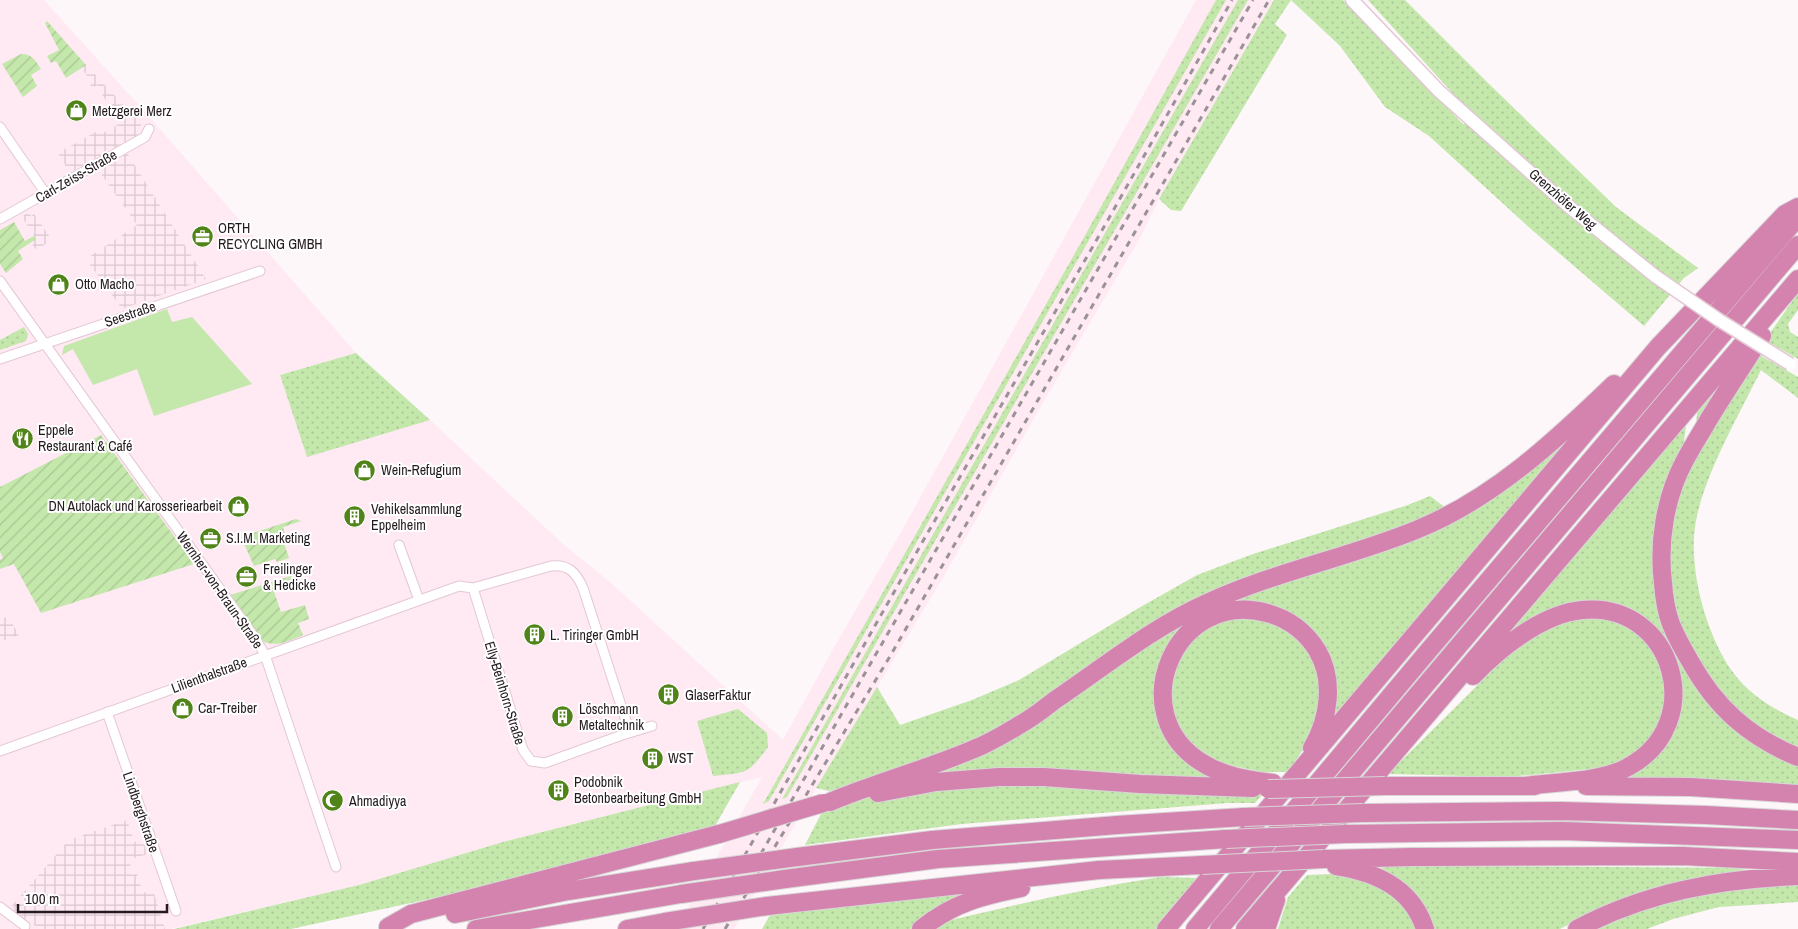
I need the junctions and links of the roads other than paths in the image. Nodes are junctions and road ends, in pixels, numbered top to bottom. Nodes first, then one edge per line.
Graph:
1 (1352, 0) edge
2 (0, 127) edge
3 (149, 129) dead end
4 (46, 194) junction
5 (1798, 207) edge
6 (1798, 217) edge
7 (0, 219) edge
8 (1798, 245) edge
9 (260, 271) dead end
10 (1798, 280) edge
11 (0, 281) edge
12 (45, 344) junction
13 (1658, 347) junction
14 (0, 360) edge
15 (1794, 366) edge
16 (399, 545) dead end
17 (473, 588) junction
18 (419, 600) junction
19 (265, 655) junction
20 (107, 712) junction
21 (1422, 721) junction
22 (652, 726) dead end
23 (622, 735) junction
24 (0, 751) edge
25 (1798, 757) edge
26 (1297, 783) junction
27 (1271, 786) junction
28 (1524, 786) junction
29 (1798, 794) edge
30 (827, 803) junction
31 (1798, 820) edge
32 (1798, 840) edge
33 (1321, 862) junction
34 (1798, 862) edge
35 (336, 866) dead end
36 (1099, 870) junction
37 (1798, 876) edge
38 (1287, 880) junction
39 (0, 906) edge
40 (176, 911) dead end
41 (25, 926) dead end
42 (385, 928) edge
43 (476, 929) edge
44 (627, 929) edge
45 (921, 929) edge
46 (1166, 929) edge
47 (1195, 929) edge
48 (1219, 929) edge
49 (1245, 929) edge
50 (1266, 929) edge
51 (1425, 929) edge
52 (1577, 929) edge

1 - 15 main road, Grenzhöfer Weg, bridge
2 - 4 street
3 - 4 street, Carl-Zeiss-Straße
4 - 7 street, Carl-Zeiss-Straße
5 - 13 highway
6 - 47 highway
8 - 48 highway
9 - 12 street, Seestraße
10 - 21 highway
10 - 25 highway
11 - 12 street, Wernher-von-Braun-Straße
12 - 14 street, Seestraße
12 - 19 street, Wernher-von-Braun-Straße
13 - 26 highway
13 - 30 highway
16 - 18 street
17 - 18 street, Lilienthalstraße
17 - 23 street, Elly-Beinhorn-Straße
17 - 23 street, Lilienthalstraße
18 - 19 street, Lilienthalstraße
19 - 20 street, Lilienthalstraße
19 - 35 street, Wernher-von-Braun-Straße
20 - 24 street, Lilienthalstraße
20 - 40 street, Lindberghstraße
21 - 28 highway
21 - 38 highway
22 - 23 street, Elly-Beinhorn-Straße
26 - 27 highway, bridge
26 - 27 highway
26 - 28 highway, bridge
26 - 46 highway
27 - 30 highway
28 - 29 highway
30 - 42 highway, bridge
31 - 42 highway, bridge
32 - 43 highway, bridge
33 - 34 highway
33 - 36 highway, bridge
33 - 51 highway
36 - 44 highway, bridge
36 - 45 highway
37 - 52 highway
38 - 49 highway
38 - 50 highway
39 - 41 street

